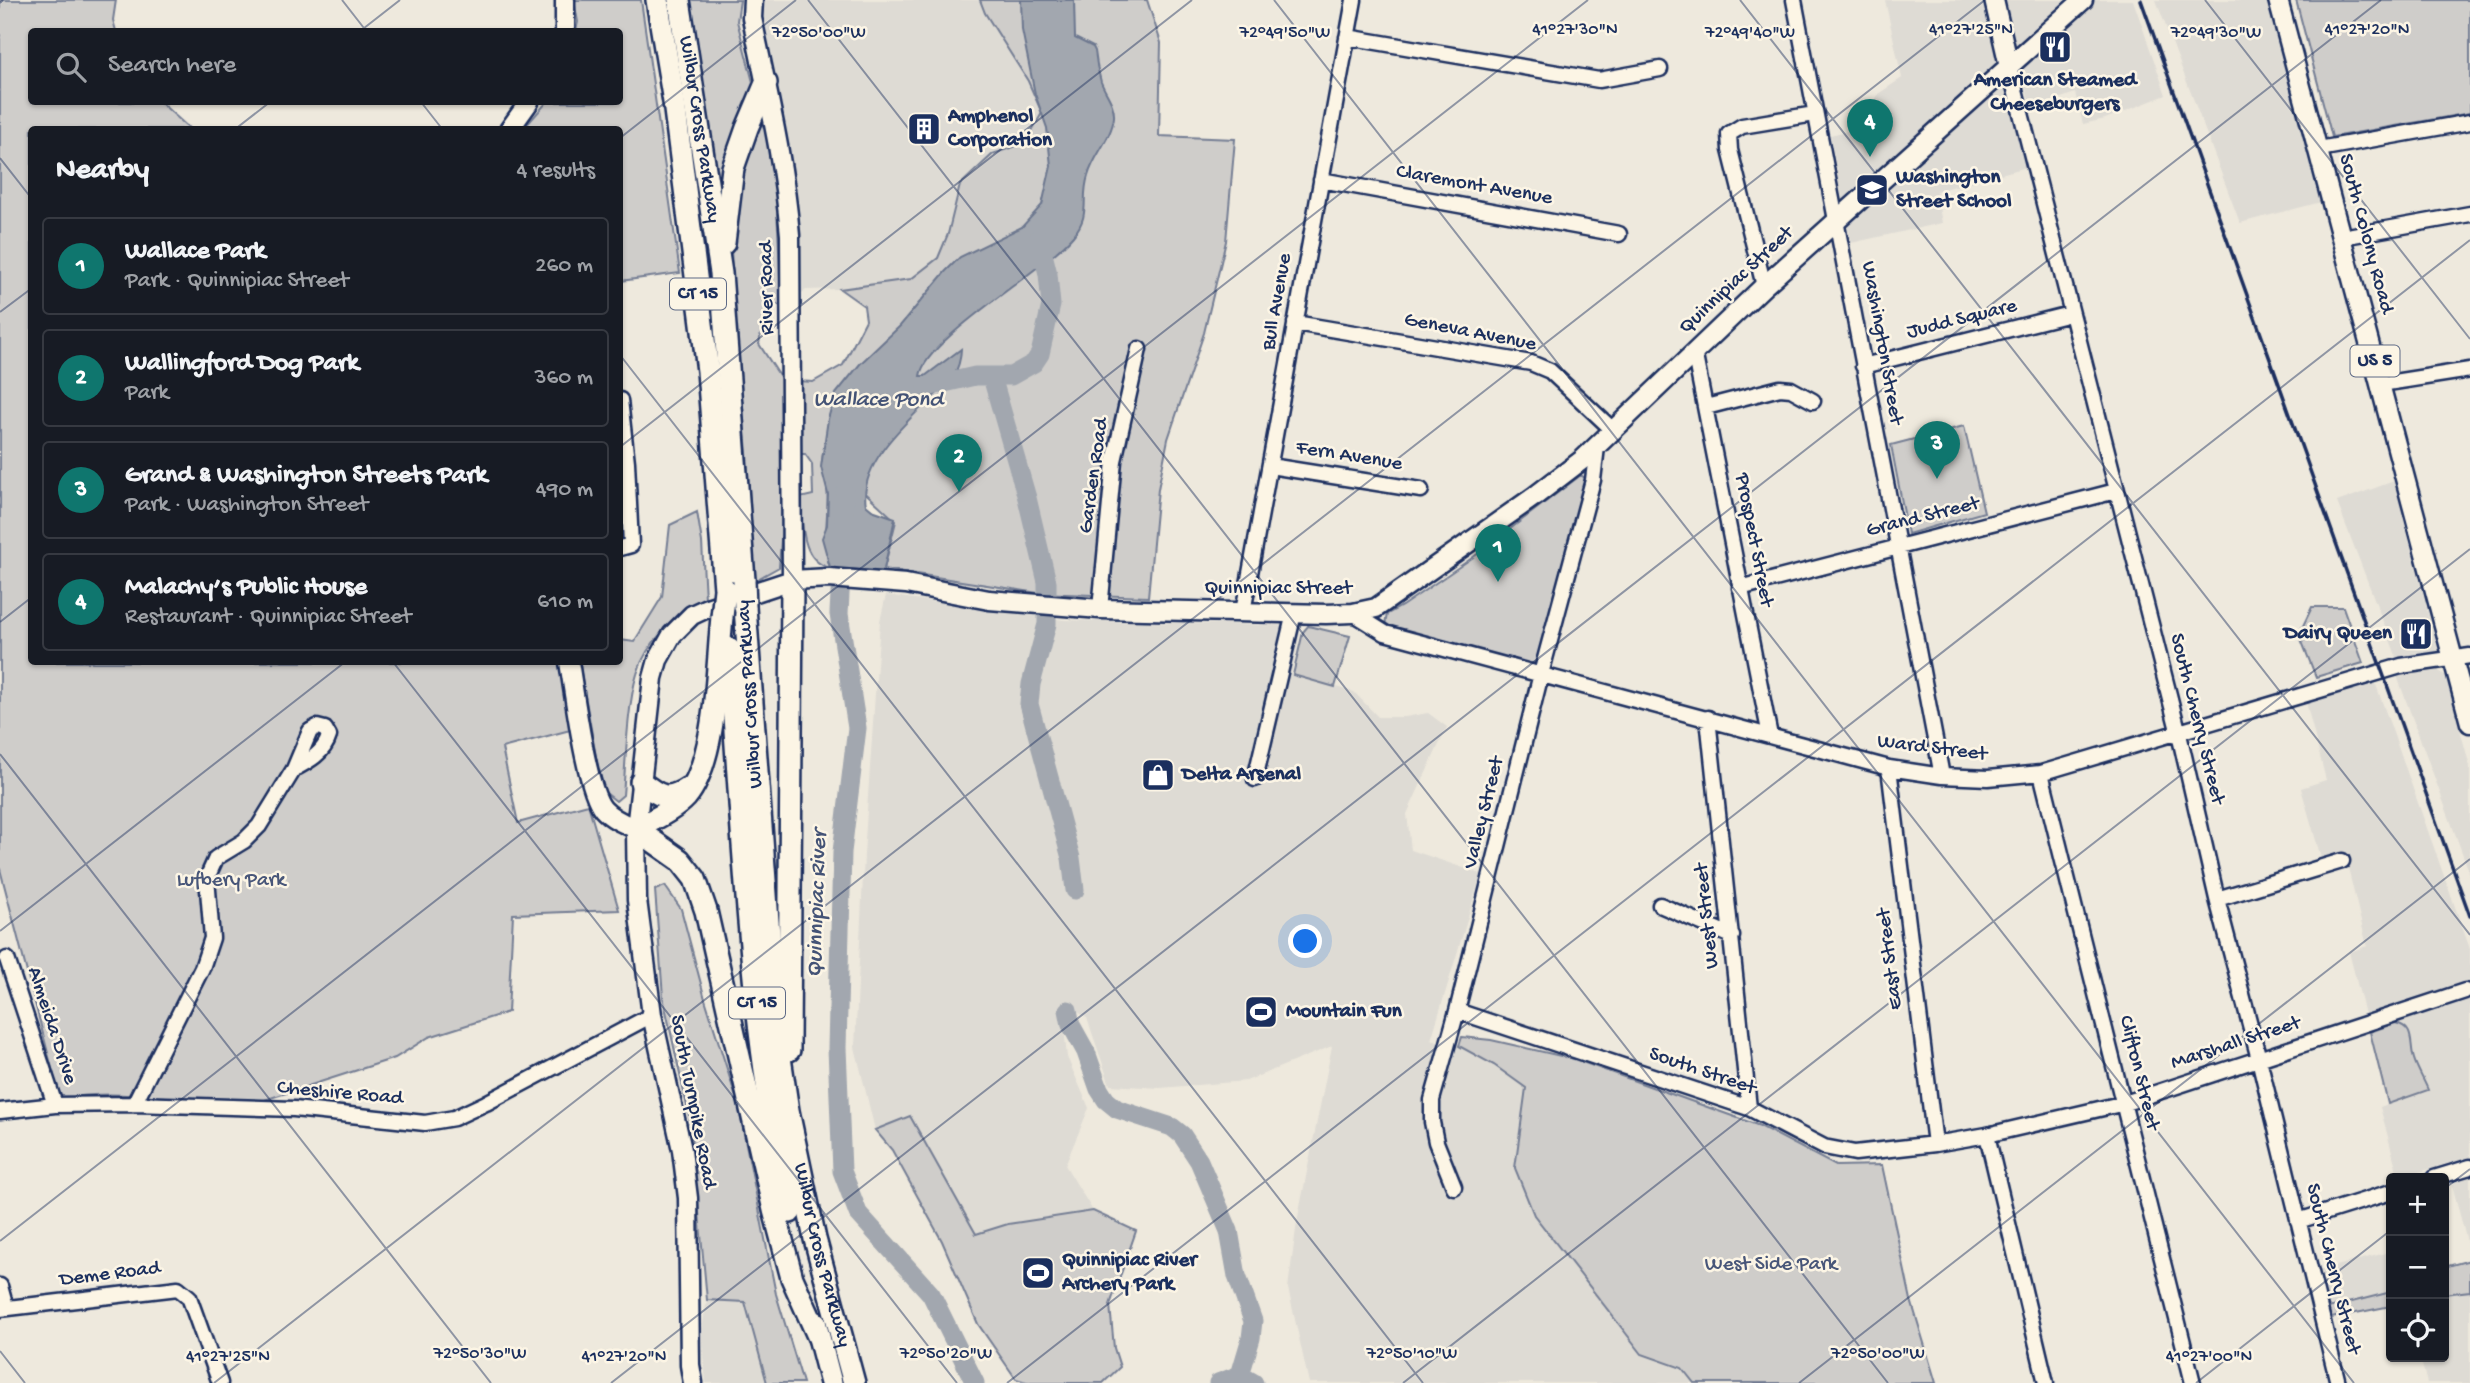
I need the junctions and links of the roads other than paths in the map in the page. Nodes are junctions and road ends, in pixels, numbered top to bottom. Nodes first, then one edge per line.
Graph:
1 (565, 0) edge
2 (657, 0) edge
3 (679, 0) edge
4 (753, 0) edge
5 (1354, 0) edge
6 (1794, 0) edge
7 (1994, 0) edge
8 (2083, 0) edge
9 (2278, 0) edge
10 (565, 28) edge
11 (1347, 37) junction
12 (2009, 66) junction
13 (1660, 69) dead end
14 (766, 83) junction
15 (527, 105) edge
16 (1815, 114) junction
17 (2470, 122) edge
18 (512, 126) edge
19 (2319, 149) junction
20 (1321, 180) junction
21 (2470, 214) edge
22 (1838, 219) junction
23 (1619, 234) dead end
24 (2342, 237) junction
25 (721, 273) junction
26 (1764, 286) junction
27 (2070, 314) junction
28 (1295, 323) junction
29 (1139, 349) dead end
30 (1694, 351) junction
31 (1863, 366) junction
32 (2470, 370) edge
33 (2381, 384) junction
34 (1813, 401) dead end
35 (1706, 407) junction
36 (623, 427) edge
37 (1614, 431) junction
38 (1597, 447) junction
39 (1270, 466) junction
40 (1421, 490) dead end
41 (2116, 491) junction
42 (1899, 545) junction
43 (623, 547) edge
44 (792, 580) junction
45 (734, 584) junction
46 (1740, 588) junction
47 (1100, 609) junction
48 (1243, 612) junction
49 (731, 613) junction
50 (1294, 614) junction
51 (1353, 614) junction
52 (2462, 657) edge
53 (570, 665) edge
54 (1541, 674) junction
55 (1708, 718) junction
56 (2470, 723) edge
57 (2179, 734) junction
58 (1770, 736) junction
59 (1889, 768) junction
60 (294, 769) dead end
61 (2041, 773) junction
62 (1942, 776) junction
63 (1255, 779) dead end
64 (641, 782) junction
65 (695, 783) junction
66 (636, 829) junction
67 (2342, 861) dead end
68 (2217, 899) junction
69 (1660, 905) dead end
70 (1732, 936) junction
71 (7, 959) dead end
72 (2465, 991) dead end
73 (1457, 1011) junction
74 (652, 1015) junction
75 (2259, 1059) junction
76 (2124, 1103) junction
77 (134, 1104) junction
78 (55, 1105) junction
79 (1749, 1108) junction
80 (0, 1111) edge
81 (788, 1111) junction
82 (1987, 1135) junction
83 (1935, 1144) junction
84 (2470, 1167) edge
85 (2449, 1173) edge
86 (1454, 1187) dead end
87 (2386, 1194) edge
88 (2298, 1221) junction
89 (0, 1286) edge
90 (3, 1309) edge
91 (818, 1336) junction
92 (220, 1383) edge
93 (693, 1383) edge
94 (831, 1383) edge
95 (854, 1383) edge
96 (2046, 1383) edge
97 (2193, 1383) edge
98 (2338, 1383) edge

1 - 10 main road
2 - 45 highway, Wilbur Cross Parkway / CT 15
3 - 25 highway, Wilbur Cross Parkway / CT 15
4 - 14 main road, River Road
5 - 11 street, Bull Avenue
6 - 16 street, Washington Street
7 - 12 main road
8 - 12 main road, Quinnipiac Street
9 - 19 main road, South Colony Road / US 5
11 - 13 street
11 - 20 street, Bull Avenue
12 - 22 main road, Quinnipiac Street
12 - 27 street, South Cherry Street
14 - 25 highway
14 - 44 main road, River Road
15 - 18 main road
16 - 22 street, Washington Street
16 - 26 street
17 - 19 street
19 - 24 main road, South Colony Road / US 5
20 - 23 street, Claremont Avenue
20 - 28 street, Bull Avenue
21 - 24 street
22 - 26 main road, Quinnipiac Street
22 - 31 street, Washington Street
24 - 33 main road, South Colony Road / US 5
25 - 45 highway, Wilbur Cross Parkway / CT 15
26 - 30 main road, Quinnipiac Street
27 - 31 street, Judd Square
27 - 41 street, South Cherry Street
28 - 37 street, Geneva Avenue
28 - 39 street, Bull Avenue
29 - 47 street, Garden Road
30 - 35 street, Prospect Street
30 - 37 main road, Quinnipiac Street
31 - 42 street, Washington Street
32 - 33 street
33 - 52 main road, South Colony Road / US 5
34 - 35 street
35 - 46 street, Prospect Street
36 - 43 street
37 - 38 main road, Quinnipiac Street
38 - 51 main road, Quinnipiac Street
38 - 54 street, Valley Street
39 - 40 street, Fern Avenue
39 - 48 street, Bull Avenue
41 - 42 street, Grand Street
41 - 57 street, South Cherry Street
42 - 46 street, Grand Street
42 - 62 street, Washington Street
44 - 47 main road, Quinnipiac Street
44 - 64 main road, Quinnipiac Street
44 - 81 highway
45 - 49 highway, Wilbur Cross Parkway / CT 15, bridge
46 - 58 street, Prospect Street
47 - 48 main road, Quinnipiac Street
48 - 50 main road, Quinnipiac Street
49 - 65 highway
49 - 81 highway, Wilbur Cross Parkway / CT 15
49 - 91 highway, Wilbur Cross Parkway / CT 15
50 - 51 main road, Quinnipiac Street
50 - 63 street
51 - 54 street, Ward Street
52 - 56 main road, South Colony Road / US 5
52 - 57 street, Ward Street
53 - 66 main road
54 - 55 street, Ward Street
54 - 73 street, Valley Street
55 - 58 street, Ward Street
55 - 70 street, West Street
57 - 61 street, Ward Street
57 - 68 street, South Cherry Street
58 - 59 street, Ward Street
59 - 62 street, Ward Street
59 - 83 street, East Street
60 - 77 street
61 - 62 street, Ward Street
61 - 76 street, Clifton Street
64 - 65 highway
64 - 66 main road, Quinnipiac Street
65 - 66 highway
66 - 74 main road, South Turnpike Road
66 - 91 highway
67 - 68 street
68 - 75 street, South Cherry Street
69 - 70 street
70 - 79 street, West Street
71 - 78 street, Almeida Drive
72 - 75 street, Marshall Street
73 - 79 street, South Street
73 - 86 street, Valley Street
74 - 77 street, Cheshire Road
74 - 93 main road, South Turnpike Road
75 - 76 street, Marshall Street
75 - 88 street, South Cherry Street
76 - 82 street, Marshall Street
76 - 97 street, Clifton Street
77 - 78 street, Cheshire Road
78 - 80 street, Cheshire Road
79 - 83 street, South Street
81 - 95 highway, Wilbur Cross Parkway / CT 15
82 - 83 street, Marshall Street
82 - 96 street
84 - 85 street
87 - 88 street
88 - 98 street, South Cherry Street
89 - 90 street, Deme Road
90 - 92 street, Deme Road
91 - 94 highway, Wilbur Cross Parkway / CT 15

